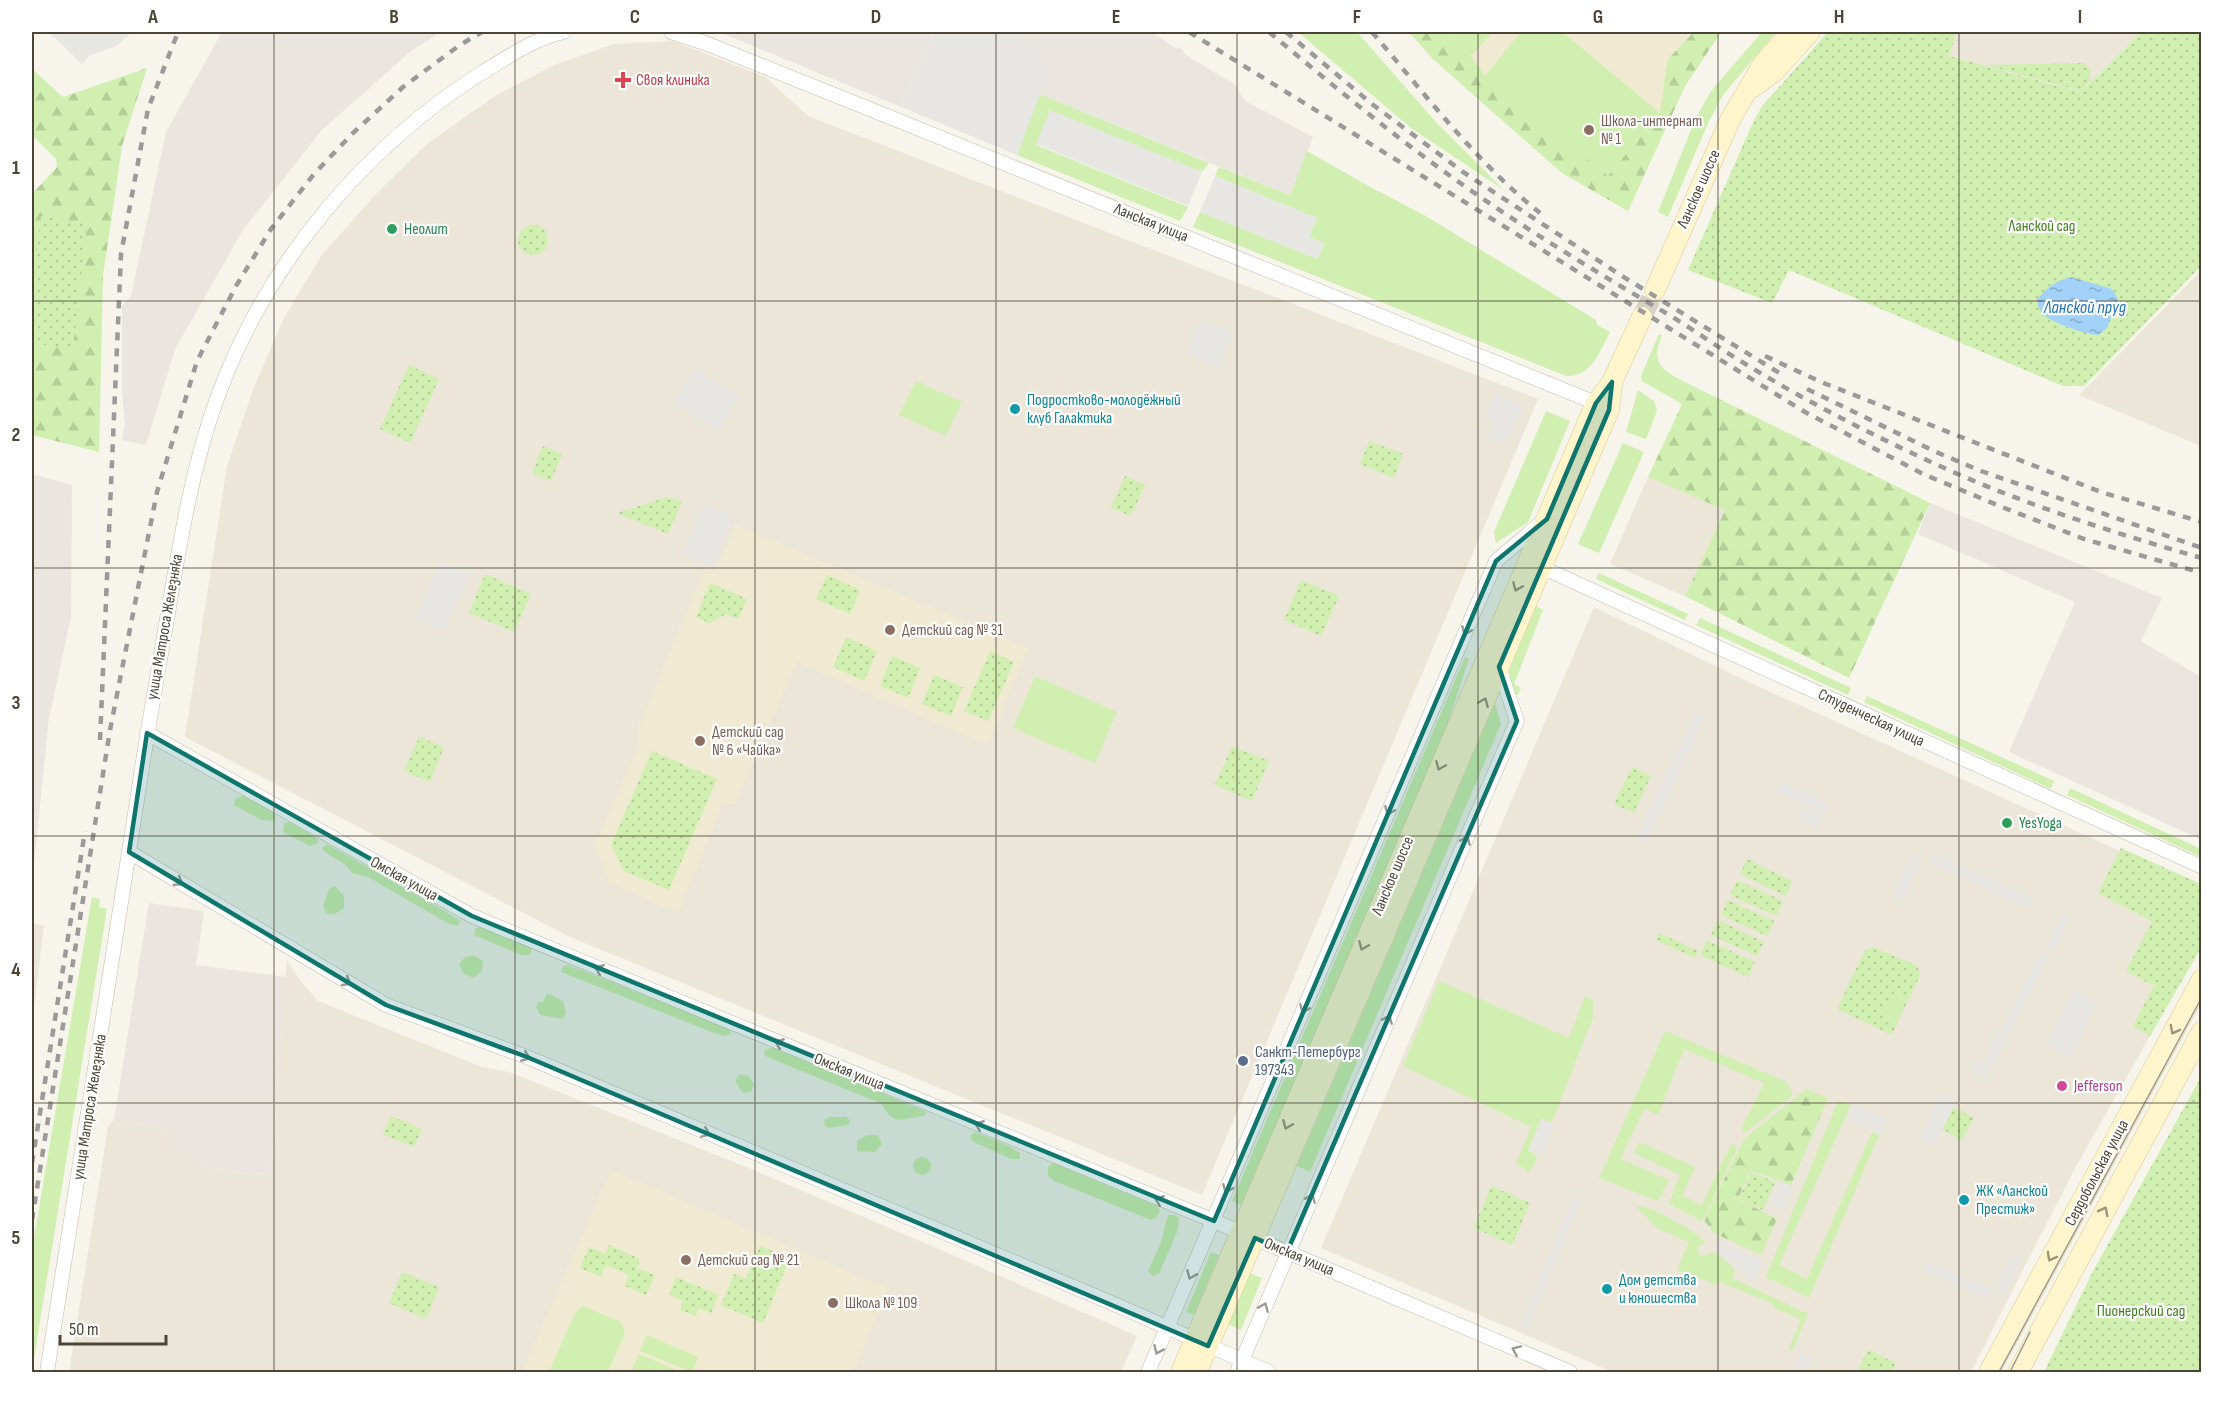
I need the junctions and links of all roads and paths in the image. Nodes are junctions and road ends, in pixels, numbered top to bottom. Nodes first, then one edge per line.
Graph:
1 (556, 32) edge
2 (671, 32) edge
3 (1791, 32) edge
4 (1810, 32) edge
5 (1748, 91) junction
6 (1654, 290) tunnel mouth
7 (1642, 317) tunnel mouth
8 (1612, 382) junction
9 (1596, 404) junction
10 (1547, 519) junction
11 (1541, 567) junction
12 (1498, 668) junction
13 (147, 733) junction
14 (129, 852) junction
15 (2202, 867) edge
16 (2202, 979) edge
17 (2202, 1030) edge
18 (1214, 1221) junction
19 (1248, 1235) junction
20 (1287, 1252) junction
21 (1168, 1328) junction
22 (1201, 1343) junction
23 (2003, 1344) junction
24 (1240, 1367) edge
25 (2023, 1367) edge
26 (47, 1372) edge
27 (1148, 1372) edge
28 (1180, 1372) edge
29 (1197, 1372) edge
30 (1269, 1372) edge
31 (1570, 1372) edge
32 (1989, 1372) edge

1 - 13 street, улица Матроса Железняка
2 - 9 street, Ланская улица
3 - 5 main road, Ланское шоссе
4 - 5 main road, Ланское шоссе
5 - 6 main road, Ланское шоссе
7 - 8 main road, Ланское шоссе
8 - 9 main road, Ланское шоссе
8 - 11 main road, Ланское шоссе
9 - 10 main road, Ланское шоссе
10 -> 18 street
10 -> 19 main road, Ланское шоссе
11 - 12 main road, Ланское шоссе
11 - 15 street, Студенческая улица
19 -> 12 main road, Ланское шоссе
20 -> 12 street
13 - 14 street, улица Матроса Железняка
18 -> 13 street, Омская улица
14 -> 21 street
14 - 26 street, улица Матроса Железняка
16 -> 23 main road, Сердобольская улица
25 -> 17 main road, Сердобольская улица
18 - 19 street, Омская улица
18 -> 21 street
19 - 20 street, Омская улица
19 - 22 main road, Ланское шоссе
24 -> 20 street
31 -> 20 street, Омская улица
21 - 22 street
21 -> 27 street
22 - 24 street
22 - 28 main road, Ланское шоссе
22 - 29 main road, Ланское шоссе
23 - 25 main road, Сердобольская улица
23 - 32 main road
24 - 30 street

